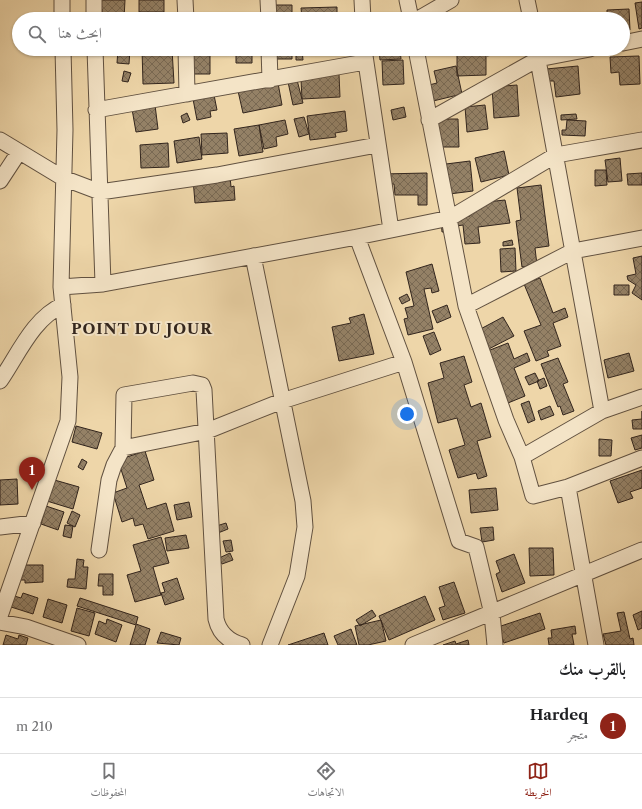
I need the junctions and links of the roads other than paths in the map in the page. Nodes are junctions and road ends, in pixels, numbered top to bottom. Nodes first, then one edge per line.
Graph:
1 (62, 0) edge
2 (94, 0) edge
3 (185, 0) edge
4 (268, 0) edge
5 (362, 0) edge
6 (407, 0) edge
7 (451, 0) edge
8 (528, 0) edge
9 (62, 12) edge
10 (94, 12) edge
11 (186, 12) edge
12 (269, 12) edge
13 (363, 12) edge
14 (410, 12) edge
15 (430, 12) edge
16 (530, 12) edge
17 (642, 40) edge
18 (630, 42) edge
19 (63, 56) edge
20 (95, 56) edge
21 (186, 56) edge
22 (269, 56) edge
23 (364, 56) edge
24 (417, 56) edge
25 (534, 56) edge
26 (537, 56) edge
27 (270, 80) junction
28 (187, 94) junction
29 (96, 110) junction
30 (430, 120) junction
31 (0, 140) edge
32 (642, 140) edge
33 (377, 146) junction
34 (19, 152) junction
35 (556, 155) junction
36 (63, 178) junction
37 (0, 181) edge
38 (100, 192) junction
39 (450, 218) junction
40 (390, 230) junction
41 (357, 237) junction
42 (642, 238) edge
43 (573, 251) junction
44 (252, 256) junction
45 (103, 284) junction
46 (61, 288) junction
47 (63, 305) junction
48 (466, 306) junction
49 (404, 362) junction
50 (0, 380) edge
51 (642, 398) edge
52 (282, 401) junction
53 (602, 411) junction
54 (208, 431) junction
55 (123, 448) junction
56 (522, 457) junction
57 (642, 458) edge
58 (568, 487) junction
59 (33, 523) junction
60 (0, 527) edge
61 (99, 550) dead end
62 (642, 550) edge
63 (584, 574) junction
64 (492, 614) junction
65 (0, 616) edge
66 (0, 622) edge
67 (78, 645) edge
68 (242, 645) edge
69 (270, 645) edge
70 (413, 645) edge
71 (495, 645) edge
72 (596, 645) edge

1 - 9 street
2 - 10 street
3 - 11 street
4 - 12 street
5 - 13 street
6 - 14 street
7 - 15 street
8 - 16 street
17 - 18 street
19 - 36 street
20 - 29 street
21 - 28 street
22 - 27 street
23 - 27 street
23 - 33 street
24 - 30 street
25 - 30 street
26 - 35 street
27 - 28 street
28 - 29 street
29 - 38 street
30 - 39 street
31 - 34 street
32 - 35 street
33 - 38 street
33 - 40 street
34 - 36 street
34 - 37 street
35 - 39 street
35 - 43 street
36 - 38 street
36 - 46 street
38 - 45 street
39 - 40 street
39 - 48 street
40 - 41 street
41 - 44 street
41 - 49 street
42 - 43 street
43 - 48 street
43 - 53 street
44 - 45 street
44 - 52 street
45 - 46 street
46 - 47 street
47 - 50 street
47 - 59 street
48 - 56 street
49 - 52 street
49 - 64 street
51 - 53 street
52 - 54 street
52 - 69 street
53 - 56 street
54 - 55 street
54 - 55 street
54 - 68 street
55 - 61 street
56 - 58 street
57 - 58 street
58 - 63 street
59 - 60 street
59 - 65 street
62 - 63 street
63 - 64 street
63 - 72 street
64 - 70 street
64 - 71 street
66 - 67 street

